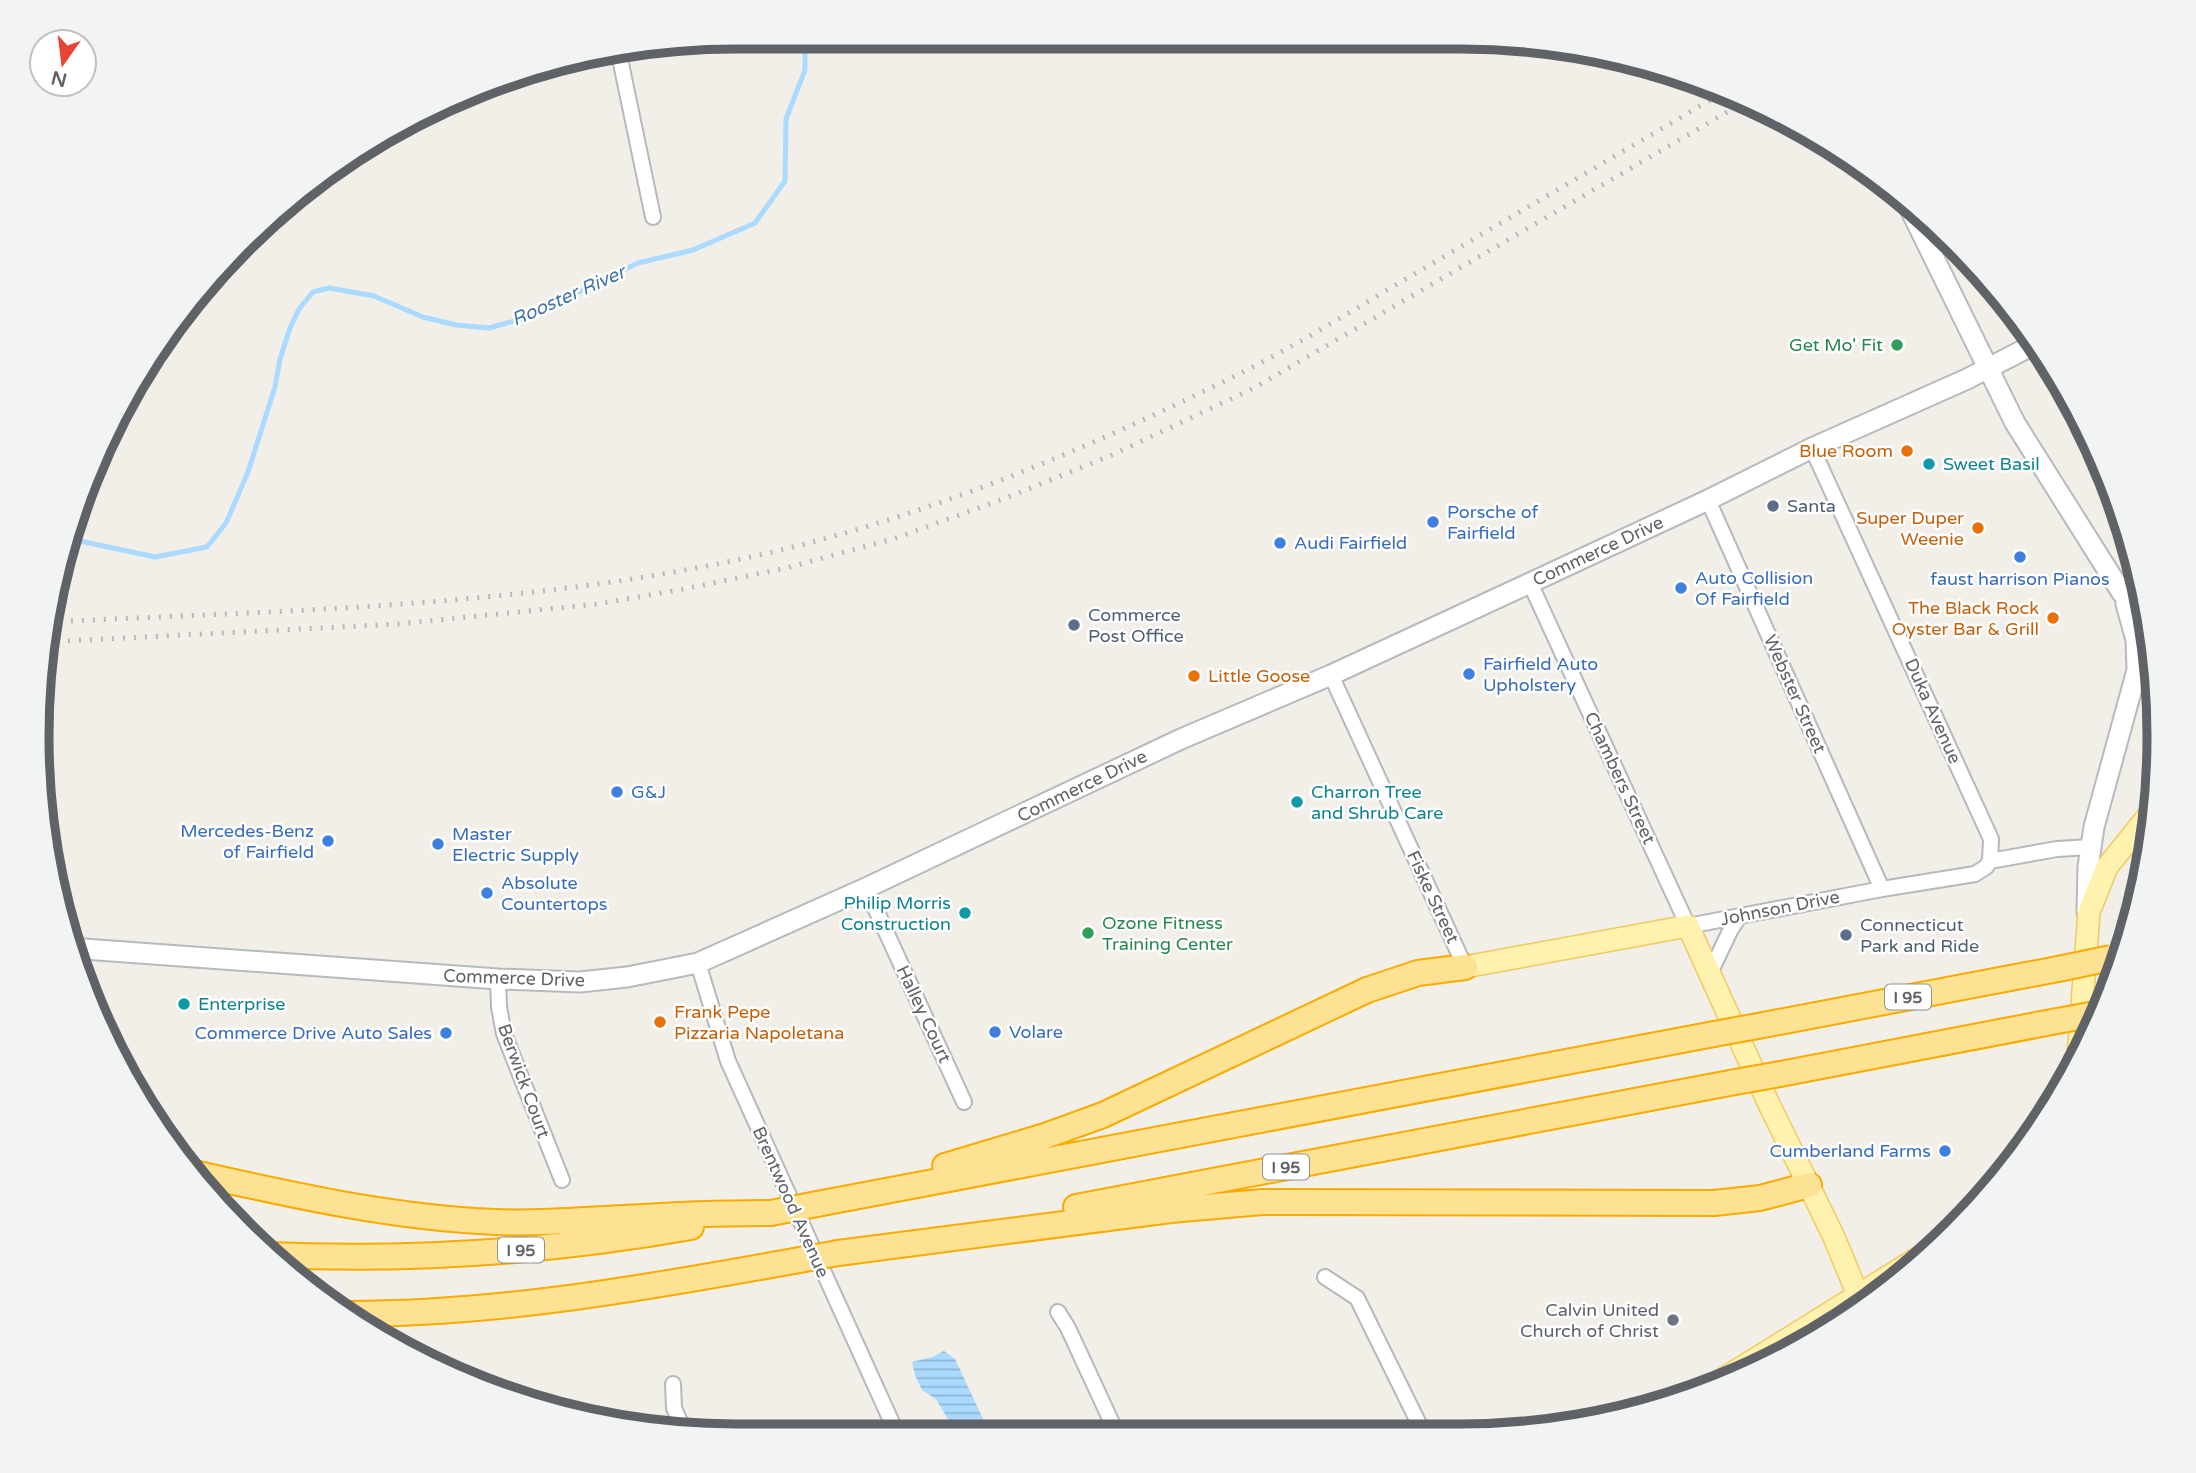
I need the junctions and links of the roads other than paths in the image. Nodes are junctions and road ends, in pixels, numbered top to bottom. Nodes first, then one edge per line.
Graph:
1 (620, 59) edge
2 (653, 217) dead end
3 (1917, 224) edge
4 (2026, 348) edge
5 (1988, 368) junction
6 (1812, 448) junction
7 (1707, 500) junction
8 (1530, 583) junction
9 (2122, 593) junction
10 (2135, 608) edge
11 (1331, 675) junction
12 (2141, 824) edge
13 (2091, 847) junction
14 (1990, 861) junction
15 (866, 888) junction
16 (1882, 889) junction
17 (1740, 916) junction
18 (1688, 926) junction
19 (2087, 927) junction
20 (83, 949) edge
21 (2110, 959) edge
22 (698, 963) junction
23 (1465, 967) junction
24 (1710, 972) junction
25 (498, 979) junction
26 (2088, 1015) edge
27 (2081, 1030) edge
28 (964, 1102) dead end
29 (209, 1176) edge
30 (562, 1180) dead end
31 (1809, 1185) junction
32 (817, 1204) junction
33 (771, 1213) junction
34 (838, 1253) junction
35 (286, 1255) edge
36 (1325, 1277) dead end
37 (1858, 1296) edge
38 (1058, 1312) dead end
39 (364, 1314) edge
40 (673, 1384) dead end
41 (680, 1422) edge
42 (893, 1424) edge
43 (1112, 1424) edge
44 (1419, 1424) edge

1 - 2 street
3 - 5 main road
4 - 5 main road, Commerce Drive
5 - 6 main road, Commerce Drive
5 - 9 main road
6 - 7 main road, Commerce Drive
6 - 14 street, Duka Avenue
7 - 8 main road, Commerce Drive
7 - 16 street, Webster Street
8 - 11 main road, Commerce Drive
8 - 18 street, Chambers Street
9 - 10 main road
9 - 13 main road
11 - 15 main road, Commerce Drive
11 - 23 street, Fiske Street
12 - 19 main road
13 - 14 street, Johnson Drive
13 - 19 main road
14 - 16 street, Johnson Drive
15 - 22 main road, Commerce Drive
15 - 28 street, Halley Court
16 - 17 street, Johnson Drive
17 - 18 street, Johnson Drive
17 - 24 street
18 - 23 main road, Johnson Drive
18 - 24 main road, Chambers Street
19 - 27 main road
20 - 25 main road, Commerce Drive
21 - 32 highway, I 95, bridge
22 - 25 main road, Commerce Drive
22 - 42 street, Brentwood Avenue
23 - 32 highway
24 - 31 main road, Chambers Street
25 - 30 street, Berwick Court
26 - 34 highway, I 95, bridge
29 - 33 highway
31 - 34 highway
31 - 37 main road, Chambers Street
32 - 33 highway, I 95, bridge
33 - 35 highway, I 95
34 - 39 highway, I 95, bridge
36 - 44 street
38 - 43 street
40 - 41 street

